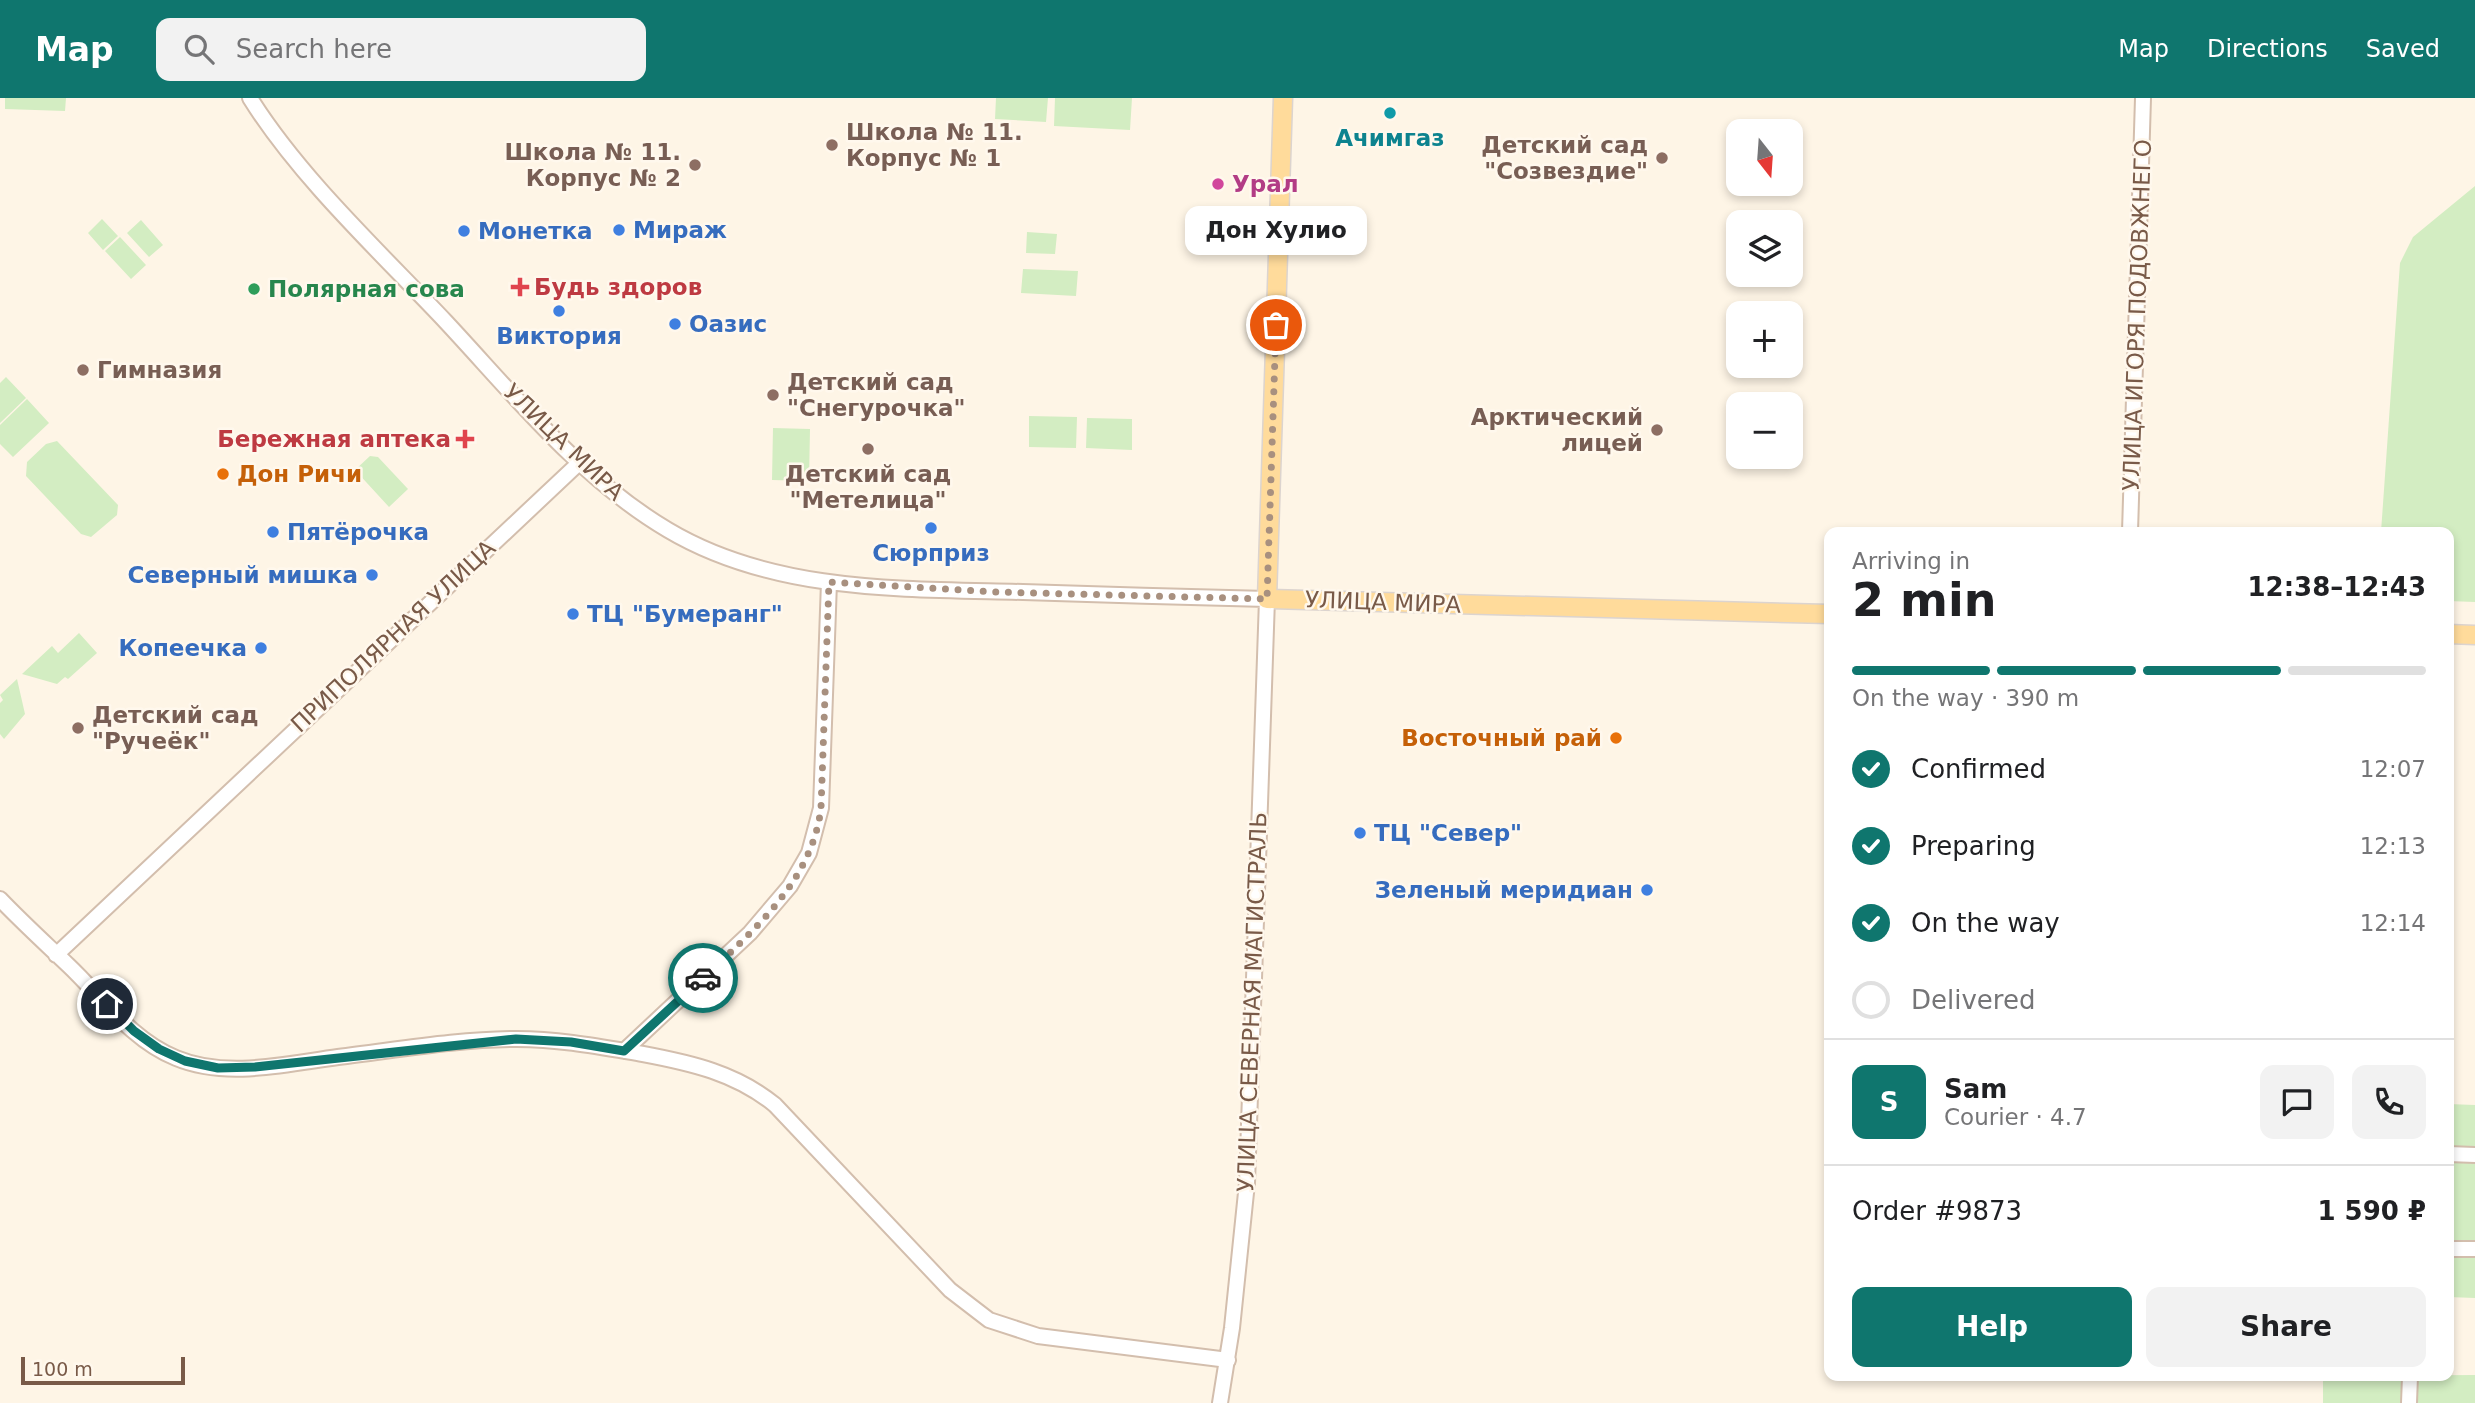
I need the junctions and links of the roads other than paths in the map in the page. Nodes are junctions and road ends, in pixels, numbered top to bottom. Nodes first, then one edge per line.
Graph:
1 (250, 98) edge
2 (1283, 98) edge
3 (2143, 98) edge
4 (579, 463) junction
5 (2130, 527) edge
6 (829, 582) junction
7 (1267, 599) junction
8 (1824, 614) edge
9 (2454, 634) edge
10 (2475, 635) edge
11 (0, 899) edge
12 (56, 955) junction
13 (624, 1051) junction
14 (2454, 1154) edge
15 (2475, 1155) edge
16 (2454, 1249) edge
17 (2475, 1249) edge
18 (1228, 1360) junction
19 (2410, 1381) edge
20 (1220, 1403) edge
21 (2409, 1403) edge

1 - 4 street, УЛИЦА МИРА
2 - 7 main road
3 - 5 street, УЛИЦА ИГОРЯ ПОДОВЖНЕГО
4 - 6 street, УЛИЦА МИРА
4 - 12 street, ПРИПОЛЯРНАЯ УЛИЦА
6 - 7 street, УЛИЦА МИРА
6 - 13 street
7 - 8 main road, УЛИЦА МИРА
7 - 18 street, УЛИЦА СЕВЕРНАЯ МАГИСТРАЛЬ
9 - 10 main road
11 - 12 street
12 - 13 street
13 - 18 street
14 - 15 street
16 - 17 street
18 - 20 street, УЛИЦА СЕВЕРНАЯ МАГИСТРАЛЬ
19 - 21 street

